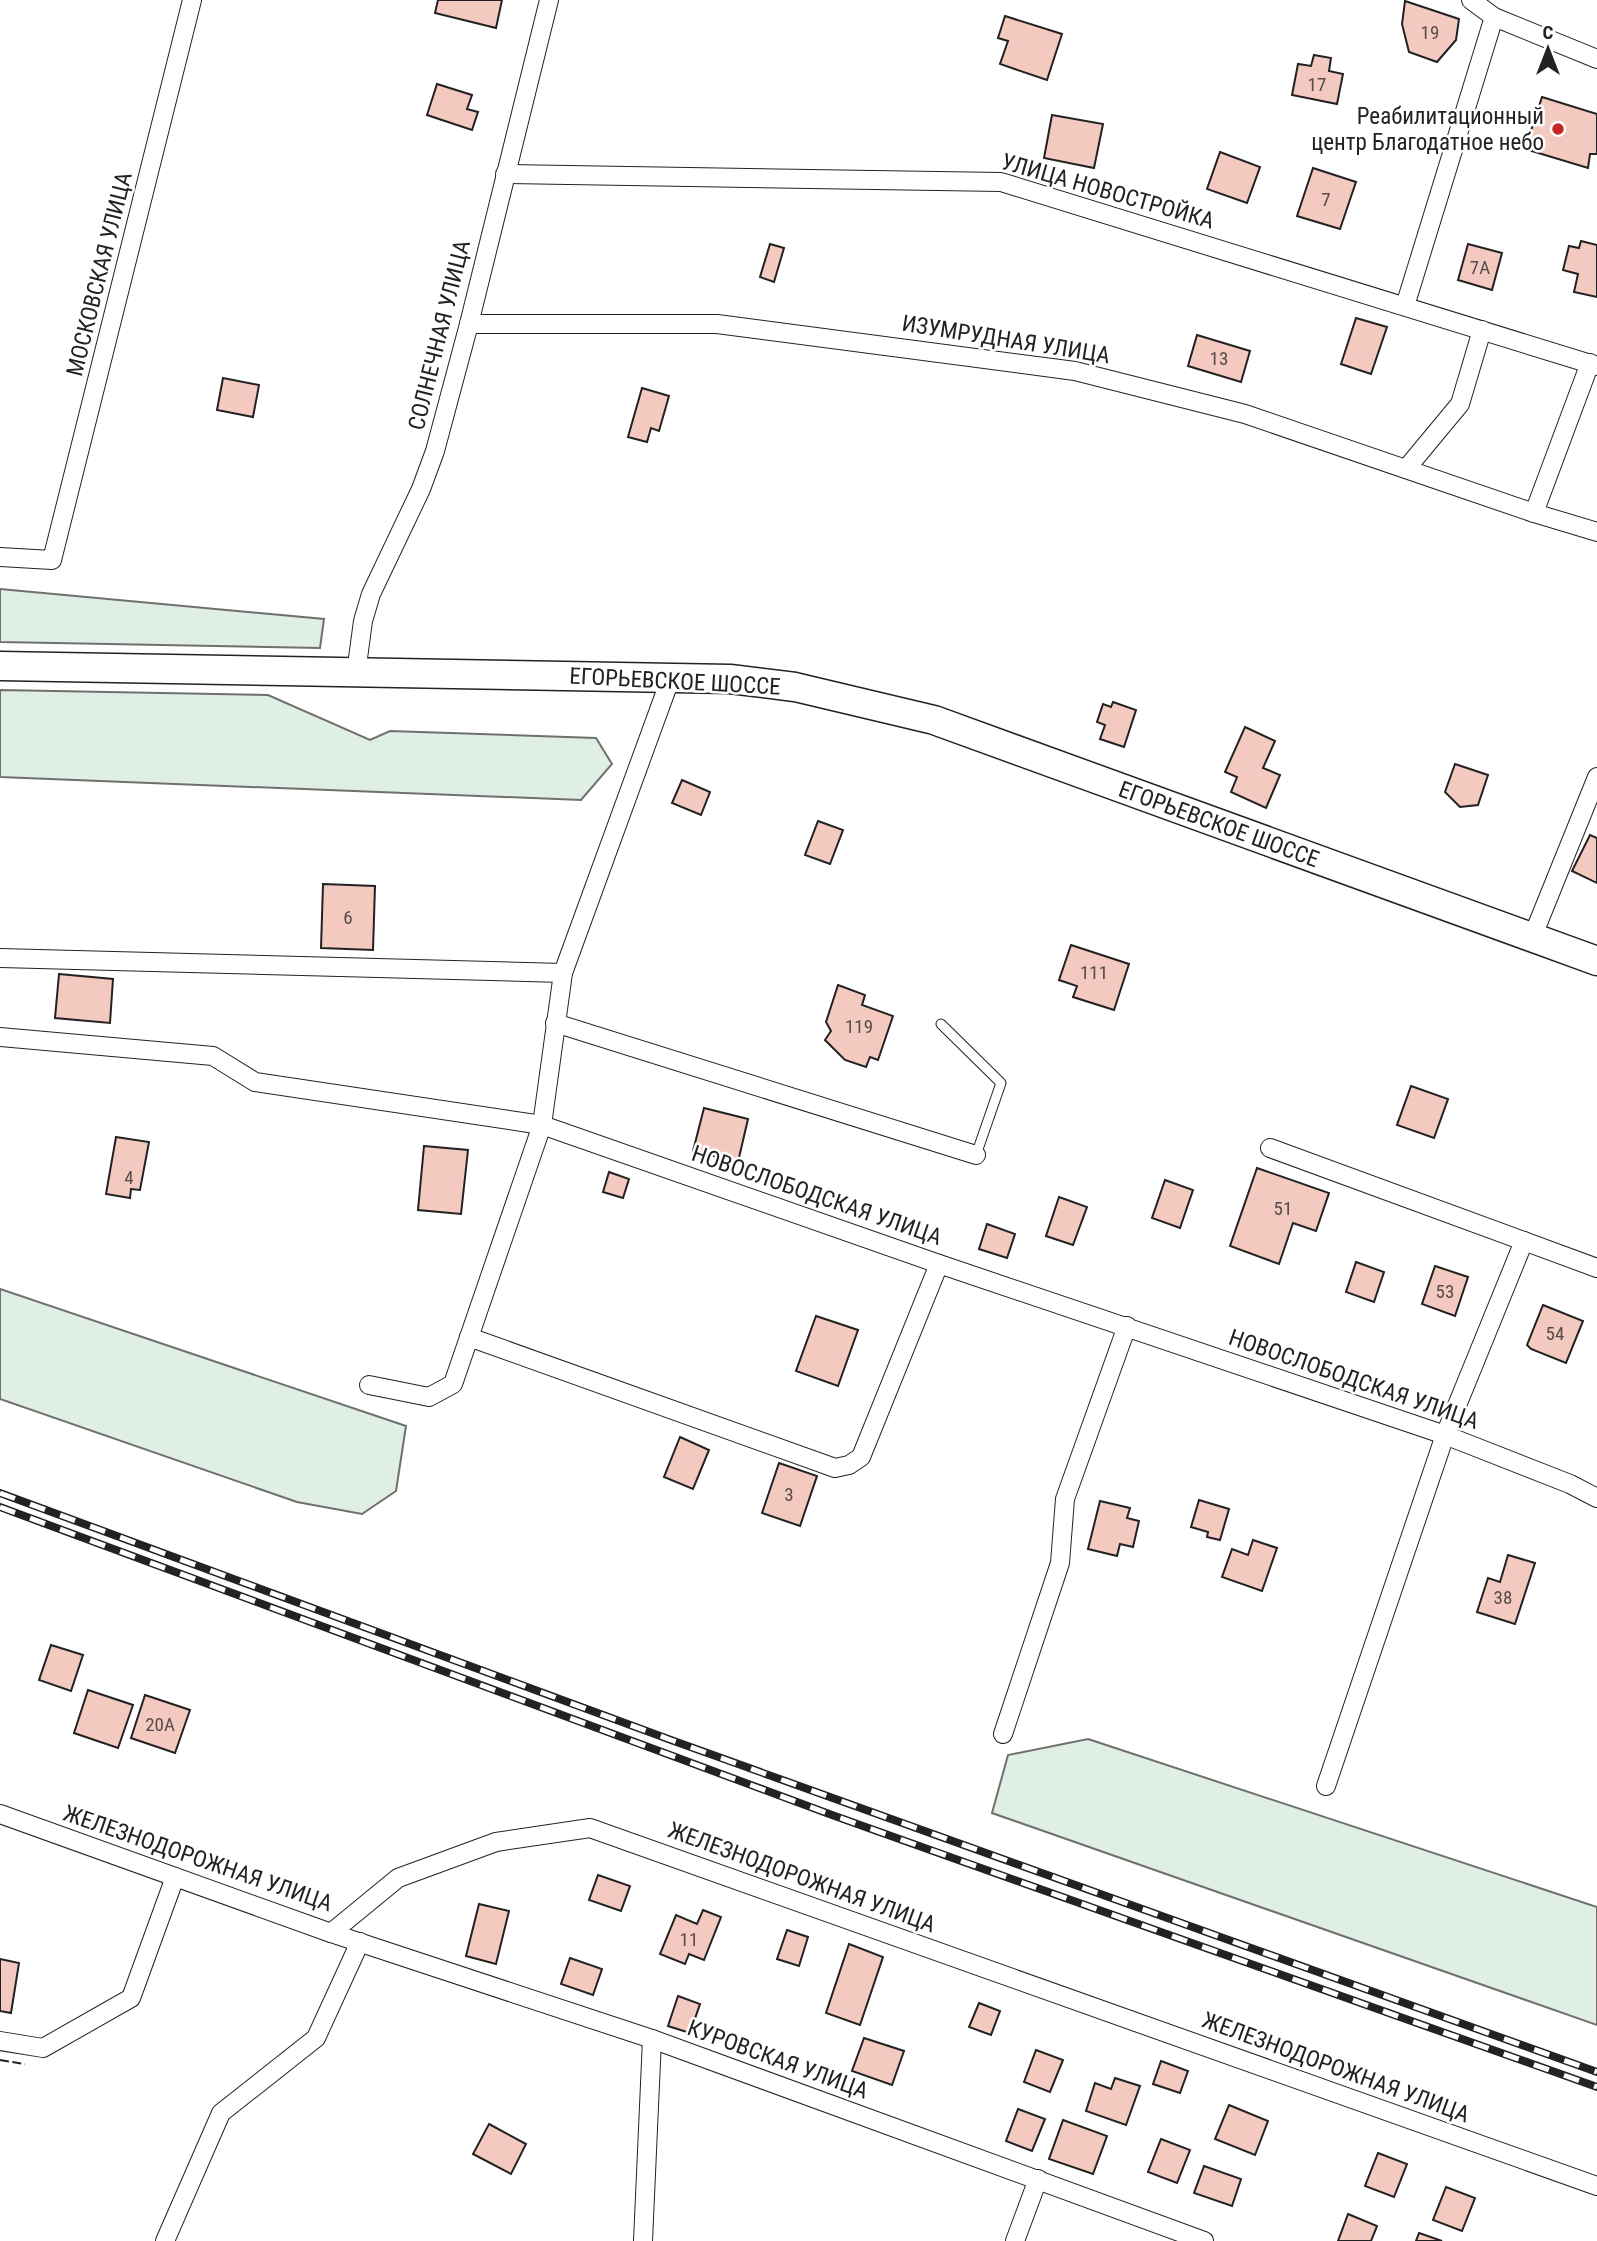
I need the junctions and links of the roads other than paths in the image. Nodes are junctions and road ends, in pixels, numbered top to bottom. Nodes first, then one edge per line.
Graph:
1 (192, 0) edge
2 (549, 0) edge
3 (1471, 0) edge
4 (1494, 17) junction
5 (1597, 59) edge
6 (505, 174) junction
7 (1405, 306) junction
8 (469, 324) junction
9 (1482, 330) junction
10 (1594, 365) edge
11 (1405, 469) junction
12 (1534, 513) junction
13 (1597, 532) edge
14 (0, 557) edge
15 (0, 666) edge
16 (356, 673) junction
17 (671, 677) junction
18 (1597, 777) edge
19 (1532, 938) junction
20 (0, 958) edge
21 (1597, 961) edge
22 (563, 973) junction
23 (555, 1024) junction
24 (941, 1024) dead end
25 (0, 1037) edge
26 (542, 1125) junction
27 (1270, 1148) dead end
28 (976, 1155) joint
29 (1524, 1241) junction
30 (939, 1264) junction
31 (1597, 1268) edge
32 (1127, 1326) junction
33 (469, 1337) junction
34 (369, 1385) dead end
35 (1445, 1435) junction
36 (1597, 1498) edge
37 (1003, 1734) dead end
38 (1326, 1786) dead end
39 (0, 1814) edge
40 (174, 1877) junction
41 (331, 1933) junction
42 (360, 1942) junction
43 (652, 2039) junction
44 (0, 2041) edge
45 (1038, 2179) junction
46 (1597, 2186) edge
47 (165, 2241) edge
48 (643, 2241) edge
49 (1015, 2241) edge
50 (1204, 2241) edge

1 - 14 street, МОСКОВСКАЯ УЛИЦА
2 - 6 street, СОЛНЕЧНАЯ УЛИЦА
3 - 4 street
4 - 5 street
4 - 7 street
6 - 7 street, УЛИЦА НОВОСТРОЙКА
6 - 8 street, СОЛНЕЧНАЯ УЛИЦА
7 - 9 street, УЛИЦА НОВОСТРОЙКА
8 - 11 street, ИЗУМРУДНАЯ УЛИЦА
8 - 16 street, СОЛНЕЧНАЯ УЛИЦА
9 - 10 street, УЛИЦА НОВОСТРОЙКА
9 - 11 street
10 - 12 street
11 - 12 street, ИЗУМРУДНАЯ УЛИЦА
12 - 13 street, ИЗУМРУДНАЯ УЛИЦА
15 - 16 main road, ЕГОРЬЕВСКОЕ ШОССЕ
16 - 17 main road, ЕГОРЬЕВСКОЕ ШОССЕ
17 - 19 main road, ЕГОРЬЕВСКОЕ ШОССЕ
17 - 22 street
18 - 19 street
19 - 21 main road, ЕГОРЬЕВСКОЕ ШОССЕ
20 - 22 street
22 - 23 street
23 - 26 street
23 - 28 street
24 - 28 lane
25 - 26 street, НОВОСЛОБОДСКАЯ УЛИЦА
26 - 30 street, НОВОСЛОБОДСКАЯ УЛИЦА
26 - 33 street
27 - 29 street
29 - 31 street
29 - 35 street
30 - 32 street, НОВОСЛОБОДСКАЯ УЛИЦА
30 - 33 street
32 - 35 street, НОВОСЛОБОДСКАЯ УЛИЦА
32 - 37 street
33 - 34 street
35 - 36 street, НОВОСЛОБОДСКАЯ УЛИЦА
35 - 38 street
39 - 40 street, ЖЕЛЕЗНОДОРОЖНАЯ УЛИЦА
40 - 41 street, ЖЕЛЕЗНОДОРОЖНАЯ УЛИЦА
40 - 44 street
41 - 42 street, КУРОВСКАЯ УЛИЦА
41 - 46 street, ЖЕЛЕЗНОДОРОЖНАЯ УЛИЦА
42 - 43 street, КУРОВСКАЯ УЛИЦА
42 - 47 street
43 - 45 street, КУРОВСКАЯ УЛИЦА
43 - 48 street
45 - 49 street
45 - 50 street, КУРОВСКАЯ УЛИЦА

